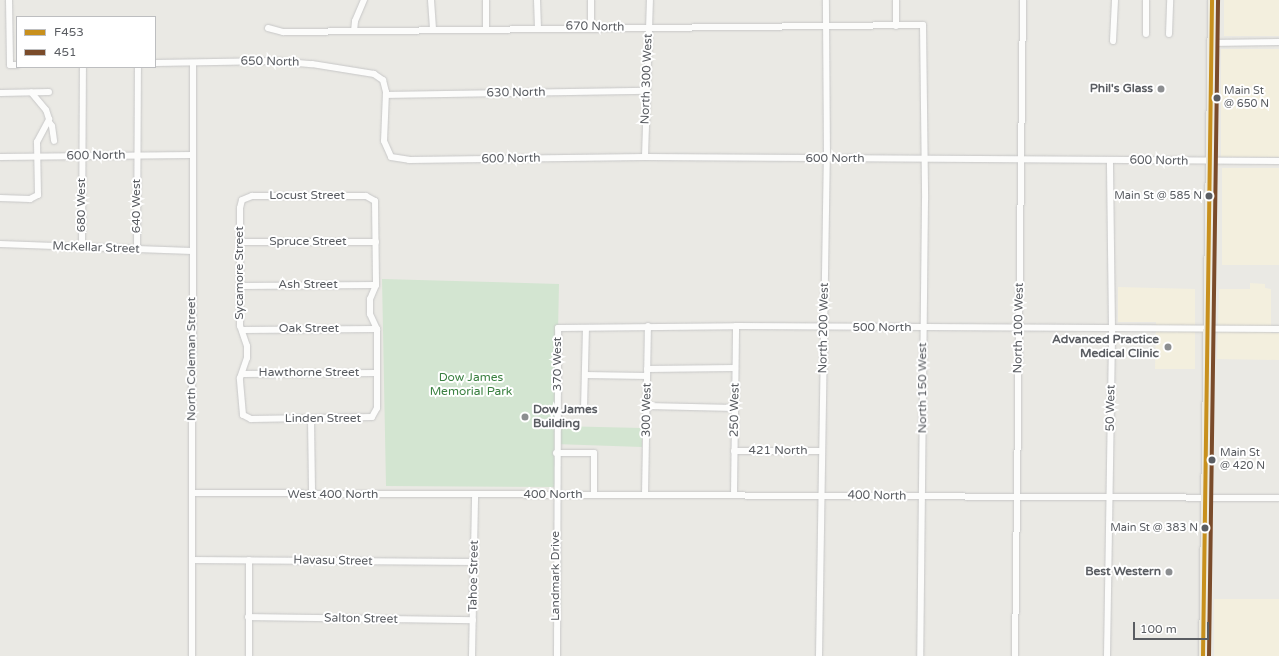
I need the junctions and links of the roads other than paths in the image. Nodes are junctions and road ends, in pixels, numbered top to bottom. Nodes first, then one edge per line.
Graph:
1 (9, 0) edge
2 (364, 0) edge
3 (431, 0) edge
4 (486, 0) edge
5 (538, 0) edge
6 (591, 0) edge
7 (650, 0) edge
8 (826, 0) edge
9 (896, 0) edge
10 (1023, 0) edge
11 (1115, 0) edge
12 (1146, 0) edge
13 (1170, 0) edge
14 (1212, 0) edge
15 (923, 24) joint
16 (592, 26) junction
17 (896, 26) junction
18 (538, 27) junction
19 (826, 27) junction
20 (268, 28) dead end
21 (649, 29) junction
22 (433, 30) junction
23 (486, 30) junction
24 (354, 32) junction
25 (1146, 34) dead end
26 (1169, 34) dead end
27 (1113, 41) dead end
28 (1279, 42) edge
29 (1211, 43) junction
30 (156, 63) edge
31 (192, 63) junction
32 (16, 65) edge
33 (83, 68) edge
34 (138, 68) edge
35 (646, 91) junction
36 (31, 92) junction
37 (49, 92) dead end
38 (0, 93) edge
39 (386, 95) junction
40 (49, 122) junction
41 (54, 141) dead end
42 (138, 155) junction
43 (192, 155) junction
44 (82, 156) junction
45 (0, 157) edge
46 (39, 157) junction
47 (646, 157) junction
48 (924, 158) junction
49 (826, 159) junction
50 (1023, 159) junction
51 (1110, 160) junction
52 (1209, 161) junction
53 (1279, 161) edge
54 (0, 198) edge
55 (373, 198) joint
56 (242, 200) joint
57 (240, 242) junction
58 (376, 242) junction
59 (0, 244) edge
60 (82, 247) junction
61 (137, 249) junction
62 (192, 251) junction
63 (376, 285) junction
64 (240, 286) junction
65 (648, 326) junction
66 (736, 326) junction
67 (558, 328) joint
68 (586, 328) junction
69 (824, 328) junction
70 (923, 328) junction
71 (376, 329) junction
72 (1018, 329) junction
73 (1207, 329) junction
74 (1279, 329) edge
75 (242, 330) junction
76 (1112, 330) junction
77 (735, 368) junction
78 (647, 372) junction
79 (377, 373) junction
80 (242, 374) junction
81 (585, 375) junction
82 (647, 406) junction
83 (735, 408) junction
84 (584, 409) dead end
85 (243, 415) joint
86 (311, 419) junction
87 (734, 451) junction
88 (822, 451) junction
89 (556, 453) junction
90 (192, 493) junction
91 (312, 494) junction
92 (475, 495) junction
93 (556, 495) junction
94 (594, 495) junction
95 (645, 495) junction
96 (734, 495) junction
97 (822, 495) junction
98 (922, 497) junction
99 (1017, 497) junction
100 (1205, 497) junction
101 (1110, 498) junction
102 (1279, 498) edge
103 (192, 560) junction
104 (249, 560) junction
105 (474, 562) junction
106 (248, 617) junction
107 (473, 620) junction
108 (192, 656) edge
109 (248, 656) edge
110 (472, 656) edge
111 (557, 656) edge
112 (819, 656) edge
113 (920, 656) edge
114 (1015, 656) edge
115 (1107, 656) edge
116 (1203, 656) edge

1 - 32 street
2 - 24 street
3 - 22 street
4 - 23 street
5 - 18 street
6 - 16 street
7 - 21 street, North 300 West
8 - 19 street, North 200 West
9 - 17 street
10 - 50 street, North 100 West
11 - 27 street
12 - 25 street
13 - 26 street
14 - 29 highway
15 - 17 street, 670 North
15 - 48 street, North 150 West
16 - 18 street, 670 North
16 - 21 street, 670 North
17 - 19 street, 670 North
18 - 23 street, 670 North
19 - 21 street, 670 North
19 - 49 street, North 200 West
20 - 24 street, 670 North
21 - 35 street, North 300 West
22 - 23 street, 670 North
22 - 24 street, 670 North
28 - 29 street
29 - 52 highway
30 - 31 street, 650 North
31 - 39 street, 650 North
31 - 43 street, North Coleman Street
33 - 44 street, 680 West
34 - 42 street, 640 West
35 - 39 street, 630 North
35 - 47 street, North 300 West
36 - 37 street
36 - 38 street
36 - 40 street
39 - 47 street, 600 North
40 - 41 street
40 - 46 street
42 - 43 street, 600 North
42 - 44 street, 600 North
42 - 61 street, 640 West
43 - 62 street, North Coleman Street
44 - 46 street, 600 North
44 - 60 street, 680 West
45 - 46 street, 600 North
46 - 54 street
47 - 49 street, 600 North
48 - 49 street, 600 North
48 - 50 street, 600 North
48 - 70 street, North 150 West
49 - 69 street, North 200 West
50 - 51 street, 600 North
50 - 72 street, North 100 West
51 - 52 street, 600 North
51 - 76 street, 50 West
52 - 53 street, 600 North
52 - 73 highway
55 - 56 street, Locust Street
55 - 58 street, Linden Street
56 - 57 street, Sycamore Street
57 - 58 street, Spruce Street
57 - 64 street, Sycamore Street
58 - 63 street, Linden Street
59 - 60 street, McKellar Street
60 - 61 street, McKellar Street
61 - 62 street, McKellar Street
62 - 90 street, North Coleman Street
63 - 64 street, Ash Street
63 - 71 street, Linden Street
64 - 75 street, Sycamore Street
65 - 66 street, 500 North
65 - 68 street, 500 North
65 - 78 street, 300 West
66 - 69 street, 500 North
66 - 77 street, 250 West
67 - 68 street, 500 North
67 - 89 street, 370 West
68 - 81 street
69 - 70 street, 500 North
69 - 88 street, North 200 West
70 - 72 street, 500 North
70 - 98 street, North 150 West
71 - 75 street, Oak Street
71 - 79 street, Linden Street
72 - 76 street, 500 North
72 - 99 street, North 100 West
73 - 74 street, 500 North
73 - 76 street, 500 North
73 - 100 highway
75 - 80 street, Sycamore Street
76 - 101 street, 50 West
77 - 78 street
77 - 83 street, 250 West
78 - 81 street
78 - 82 street, 300 West
79 - 80 street, Hawthorne Street
79 - 86 street, Linden Street
80 - 85 street, Sycamore Street
81 - 84 street
82 - 83 street
82 - 95 street, 300 West
83 - 87 street, 250 West
85 - 86 street, Linden Street
86 - 91 street
87 - 88 street, 421 North
87 - 96 street, 250 West
88 - 97 street, North 200 West
89 - 93 street, 370 West
89 - 94 street
90 - 91 street, West 400 North
90 - 103 street, North Coleman Street
91 - 92 street, West 400 North
92 - 93 street, 400 North
92 - 105 street, Tahoe Street
93 - 94 street, 400 North
93 - 111 street, Landmark Drive
94 - 95 street, 400 North
95 - 96 street, 400 North
96 - 97 street, 400 North
97 - 98 street, 400 North
97 - 112 street, North 200 West
98 - 99 street, 400 North
98 - 113 street, North 150 West
99 - 101 street, 400 North
99 - 114 street, North 100 West
100 - 101 street, 400 North
100 - 102 street, 400 North
100 - 116 highway
101 - 115 street, 50 West
103 - 104 street, Havasu Street
103 - 108 street, North Coleman Street
104 - 105 street, Havasu Street
104 - 106 street
105 - 107 street, Tahoe Street
106 - 107 street, Salton Street
106 - 109 street
107 - 110 street, Tahoe Street

